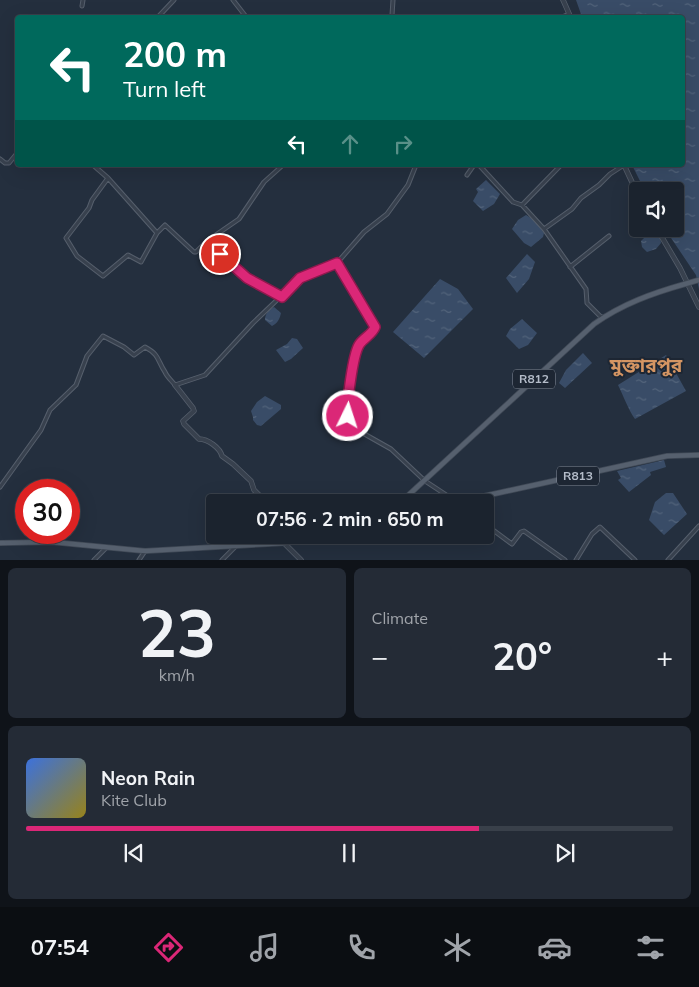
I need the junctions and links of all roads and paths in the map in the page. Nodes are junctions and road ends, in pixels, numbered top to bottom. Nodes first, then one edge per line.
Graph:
1 (83, 0) edge
2 (174, 0) edge
3 (233, 0) edge
4 (393, 0) edge
5 (563, 0) edge
6 (82, 6) dead end
7 (160, 15) edge
8 (245, 15) edge
9 (392, 15) edge
10 (570, 15) edge
11 (15, 155) edge
12 (0, 159) edge
13 (95, 167) edge
14 (281, 167) edge
15 (415, 167) edge
16 (473, 167) edge
17 (481, 167) edge
18 (559, 167) edge
19 (621, 167) edge
20 (625, 167) edge
21 (467, 175) dead end
22 (108, 178) junction
23 (632, 182) edge
24 (522, 205) junction
25 (544, 229) junction
26 (157, 233) junction
27 (609, 236) dead end
28 (662, 237) edge
29 (207, 241) junction
30 (337, 263) junction
31 (570, 267) junction
32 (699, 280) edge
33 (282, 297) junction
34 (699, 307) edge
35 (603, 317) junction
36 (175, 385) junction
37 (699, 454) edge
38 (425, 481) junction
39 (0, 487) edge
40 (258, 494) edge
41 (410, 494) edge
42 (445, 494) edge
43 (494, 494) edge
44 (699, 526) edge
45 (494, 531) edge
46 (3, 543) edge
47 (273, 544) edge
48 (287, 544) edge
49 (107, 547) junction
50 (235, 547) junction
51 (145, 551) junction
52 (94, 560) edge
53 (139, 560) edge
54 (222, 560) edge
55 (301, 560) edge
56 (565, 560) edge
57 (576, 560) edge
58 (635, 560) edge
59 (668, 560) edge

1 - 6 street
2 - 7 street
3 - 8 street
4 - 9 street
5 - 10 street
11 - 12 street
13 - 22 street
14 - 29 street
15 - 30 street
16 - 21 street
17 - 24 street
18 - 24 street
19 - 25 street
20 - 23 street
22 - 26 street
22 - 26 street
24 - 25 street
25 - 31 street
26 - 29 street
27 - 31 street
28 - 34 street
29 - 33 street
30 - 33 street
30 - 38 street
31 - 35 street
32 - 35 main road, R812, bridge
33 - 36 street
35 - 38 main road, R812
36 - 39 street
36 - 40 street
37 - 43 main road, R813
38 - 41 main road, R812
38 - 42 street
44 - 59 street
45 - 56 street
46 - 49 main road
47 - 50 main road
48 - 55 street
49 - 51 main road
49 - 52 street
50 - 51 main road
50 - 54 street
51 - 53 street
57 - 58 street

